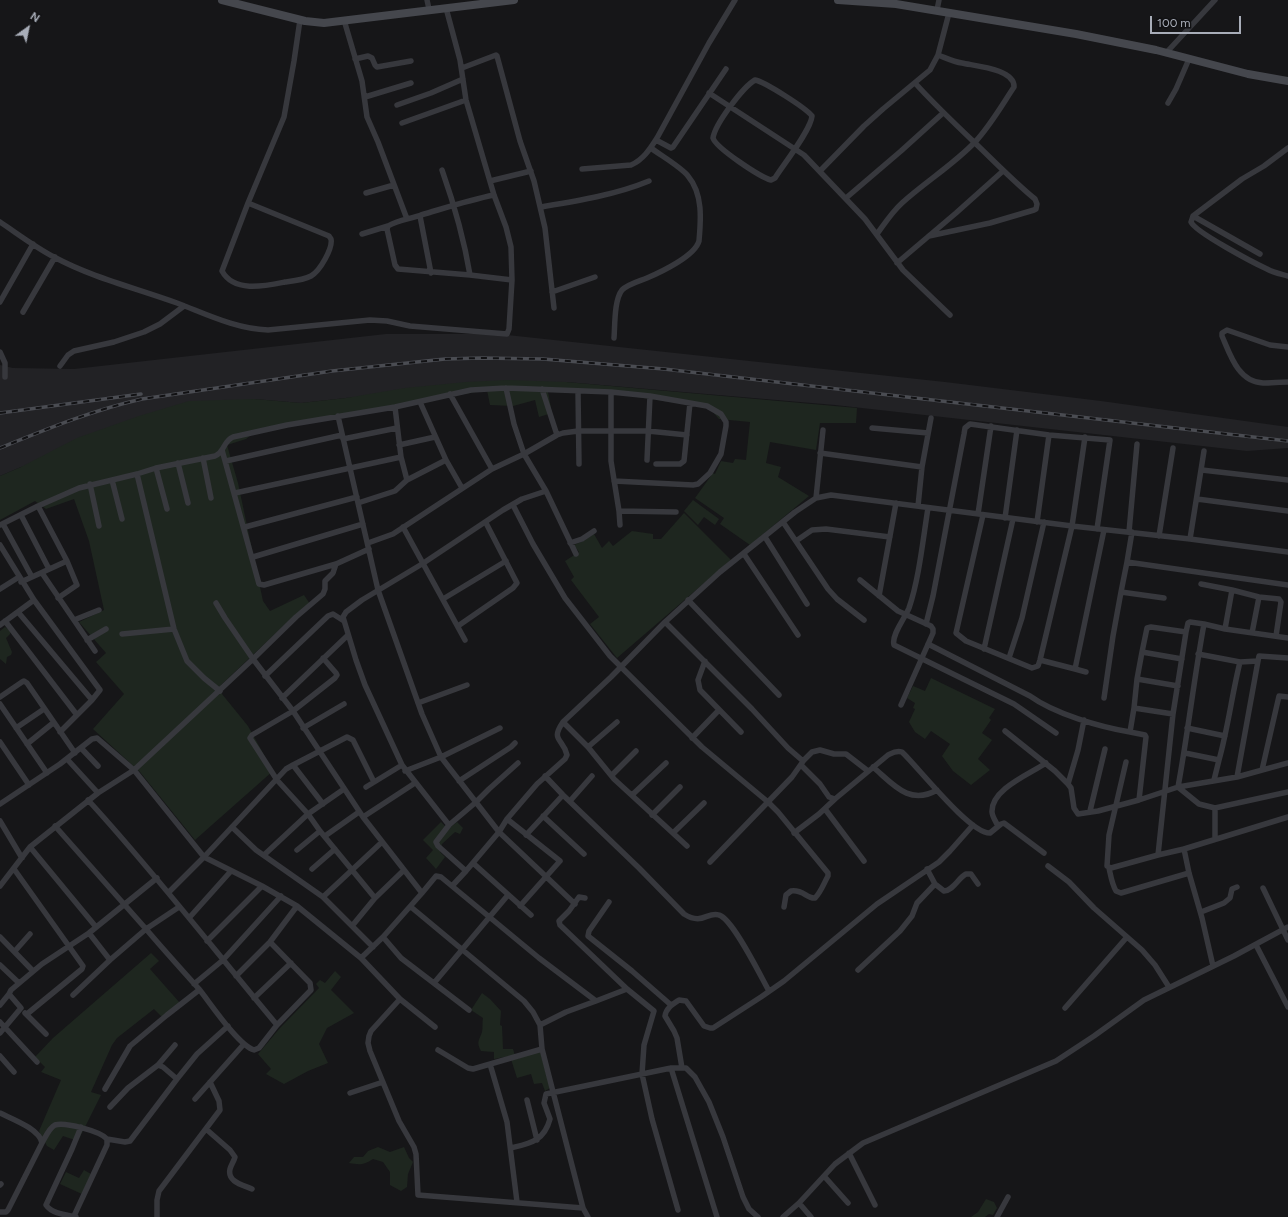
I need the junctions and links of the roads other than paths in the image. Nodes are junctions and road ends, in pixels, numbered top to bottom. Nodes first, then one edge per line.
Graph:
1 (222, 0) edge
2 (427, 0) edge
3 (514, 0) edge
4 (735, 0) edge
5 (838, 0) edge
6 (848, 0) edge
7 (939, 0) edge
8 (1215, 0) edge
9 (896, 2) edge
10 (446, 8) junction
11 (428, 9) junction
12 (937, 10) junction
13 (949, 13) junction
14 (300, 20) junction
15 (344, 20) junction
16 (1166, 53) junction
17 (938, 54) junction
18 (355, 59) junction
19 (1189, 59) junction
20 (411, 61) dead end
21 (462, 68) junction
22 (726, 69) dead end
23 (463, 79) junction
24 (1288, 81) edge
25 (411, 82) dead end
26 (915, 83) junction
27 (709, 93) junction
28 (365, 97) junction
29 (466, 100) junction
30 (1168, 103) dead end
31 (397, 105) dead end
32 (730, 106) junction
33 (943, 113) junction
34 (402, 123) dead end
35 (656, 140) junction
36 (975, 142) junction
37 (651, 148) junction
38 (1288, 148) edge
39 (795, 149) junction
40 (582, 169) dead end
41 (442, 170) dead end
42 (530, 171) junction
43 (820, 171) junction
44 (1002, 171) junction
45 (490, 181) junction
46 (649, 181) dead end
47 (394, 185) junction
48 (366, 193) dead end
49 (494, 195) junction
50 (846, 198) junction
51 (248, 203) junction
52 (453, 204) junction
53 (540, 207) junction
54 (420, 216) junction
55 (1193, 216) junction
56 (407, 219) junction
57 (0, 222) edge
58 (388, 226) junction
59 (362, 234) dead end
60 (877, 234) junction
61 (929, 236) junction
62 (33, 244) junction
63 (1260, 254) dead end
64 (55, 257) junction
65 (897, 262) junction
66 (431, 272) junction
67 (470, 275) junction
68 (1288, 276) edge
69 (595, 277) dead end
70 (512, 280) junction
71 (552, 292) junction
72 (0, 302) edge
73 (184, 306) junction
74 (554, 308) dead end
75 (23, 312) dead end
76 (950, 315) dead end
77 (614, 338) dead end
78 (1288, 347) edge
79 (0, 352) edge
80 (60, 366) dead end
81 (5, 377) dead end
82 (1288, 382) edge
83 (506, 388) junction
84 (542, 389) junction
85 (578, 390) junction
86 (611, 392) junction
87 (450, 394) junction
88 (650, 396) junction
89 (420, 402) junction
90 (690, 403) junction
91 (395, 407) junction
92 (338, 416) junction
93 (931, 418) dead end
94 (990, 426) junction
95 (397, 428) junction
96 (872, 428) dead end
97 (823, 430) dead end
98 (1018, 430) junction
99 (612, 431) junction
100 (648, 431) junction
101 (578, 432) junction
102 (928, 433) junction
103 (556, 435) junction
104 (687, 435) junction
105 (1050, 435) junction
106 (342, 437) junction
107 (435, 437) junction
108 (1085, 437) junction
109 (1138, 444) dead end
110 (399, 445) junction
111 (1173, 448) dead end
112 (222, 450) junction
113 (1204, 451) dead end
114 (820, 453) junction
115 (524, 454) junction
116 (401, 457) junction
117 (203, 458) junction
118 (446, 460) junction
119 (647, 460) dead end
120 (226, 461) junction
121 (178, 463) junction
122 (579, 464) dead end
123 (656, 464) dead end
124 (922, 467) junction
125 (156, 468) junction
126 (350, 468) junction
127 (492, 469) junction
128 (1202, 470) junction
129 (138, 474) junction
130 (112, 480) junction
131 (407, 480) junction
132 (1288, 480) edge
133 (614, 481) junction
134 (90, 484) junction
135 (462, 488) junction
136 (546, 491) junction
137 (235, 492) junction
138 (211, 498) dead end
139 (816, 498) junction
140 (1197, 499) junction
141 (357, 500) junction
142 (188, 503) dead end
143 (896, 503) junction
144 (512, 505) junction
145 (38, 506) junction
146 (918, 506) junction
147 (928, 508) junction
148 (167, 509) dead end
149 (619, 510) junction
150 (950, 510) junction
151 (1288, 511) edge
152 (676, 512) dead end
153 (981, 514) junction
154 (21, 515) junction
155 (1004, 518) junction
156 (122, 519) dead end
157 (1012, 519) junction
158 (783, 522) junction
159 (1037, 522) junction
160 (1044, 522) junction
161 (486, 523) junction
162 (362, 524) junction
163 (2, 525) edge
164 (620, 525) dead end
165 (99, 526) dead end
166 (1072, 526) junction
167 (244, 527) junction
168 (403, 527) junction
169 (1097, 529) junction
170 (594, 530) dead end
171 (1104, 530) junction
172 (1131, 532) junction
173 (1159, 536) junction
174 (765, 537) junction
175 (890, 537) junction
176 (1190, 539) junction
177 (796, 541) junction
178 (570, 543) junction
179 (0, 545) edge
180 (369, 546) junction
181 (1288, 552) edge
182 (576, 554) dead end
183 (744, 554) junction
184 (253, 557) junction
185 (67, 561) junction
186 (506, 561) junction
187 (1127, 562) junction
188 (336, 564) junction
189 (422, 564) junction
190 (49, 570) junction
191 (42, 573) junction
192 (32, 577) junction
193 (20, 580) junction
194 (860, 580) dead end
195 (1201, 584) dead end
196 (1288, 584) edge
197 (0, 590) edge
198 (378, 590) junction
199 (1232, 590) junction
200 (1121, 592) junction
201 (879, 596) junction
202 (1259, 597) junction
203 (58, 598) junction
204 (1164, 598) dead end
205 (34, 600) junction
206 (443, 600) junction
207 (688, 600) junction
208 (216, 603) dead end
209 (807, 604) dead end
210 (99, 610) dead end
211 (18, 612) junction
212 (906, 616) junction
213 (74, 620) junction
214 (864, 620) dead end
215 (344, 621) junction
216 (665, 622) junction
217 (3, 623) edge
218 (926, 624) junction
219 (1204, 624) junction
220 (458, 626) junction
221 (106, 629) dead end
222 (174, 629) junction
223 (1225, 629) junction
224 (1186, 632) junction
225 (1252, 633) junction
226 (122, 634) dead end
227 (348, 635) junction
228 (798, 635) dead end
229 (1276, 636) junction
230 (1288, 638) edge
231 (87, 640) junction
232 (465, 640) dead end
233 (928, 644) junction
234 (984, 649) junction
235 (95, 651) dead end
236 (1142, 652) junction
237 (1198, 654) junction
238 (323, 658) junction
239 (921, 658) junction
240 (1009, 658) junction
241 (1288, 658) edge
242 (1182, 659) junction
243 (253, 660) junction
244 (1040, 660) junction
245 (704, 661) junction
246 (1258, 661) junction
247 (1240, 662) junction
248 (620, 668) junction
249 (1075, 669) junction
250 (1086, 672) dead end
251 (265, 676) junction
252 (1137, 679) junction
253 (467, 684) dead end
254 (1178, 686) junction
255 (220, 691) junction
256 (779, 695) dead end
257 (0, 697) edge
258 (1288, 697) edge
259 (282, 698) junction
260 (1104, 698) dead end
261 (92, 700) junction
262 (418, 703) junction
263 (0, 704) edge
264 (344, 704) dead end
265 (901, 705) dead end
266 (1134, 708) junction
267 (44, 709) junction
268 (719, 710) junction
269 (293, 711) junction
270 (1173, 714) junction
271 (77, 715) junction
272 (1084, 720) junction
273 (563, 722) junction
274 (617, 722) dead end
275 (53, 723) junction
276 (16, 728) junction
277 (303, 728) junction
278 (500, 728) dead end
279 (1187, 728) junction
280 (1005, 731) dead end
281 (60, 732) junction
282 (740, 732) dead end
283 (1056, 732) dead end
284 (1130, 732) junction
285 (1225, 736) junction
286 (692, 738) junction
287 (0, 742) edge
288 (515, 743) dead end
289 (27, 744) junction
290 (588, 747) junction
291 (81, 748) junction
292 (1105, 749) dead end
293 (636, 751) dead end
294 (320, 752) junction
295 (75, 753) junction
296 (1185, 753) junction
297 (441, 757) junction
298 (67, 759) junction
299 (1219, 760) junction
300 (1126, 762) dead end
301 (518, 763) dead end
302 (666, 763) dead end
303 (802, 763) junction
304 (1046, 763) junction
305 (1288, 763) edge
306 (293, 765) junction
307 (98, 766) dead end
308 (873, 767) junction
309 (404, 768) junction
310 (134, 770) junction
311 (1262, 770) junction
312 (868, 771) junction
313 (47, 773) junction
314 (612, 775) junction
315 (545, 776) junction
316 (592, 776) dead end
317 (1237, 777) junction
318 (277, 780) junction
319 (1214, 780) junction
320 (459, 781) junction
321 (374, 782) junction
322 (415, 783) junction
323 (1068, 784) junction
324 (29, 785) junction
325 (366, 787) dead end
326 (680, 787) dead end
327 (1178, 787) junction
328 (344, 789) junction
329 (937, 790) junction
330 (1164, 792) junction
331 (1288, 792) edge
332 (98, 793) junction
333 (563, 795) junction
334 (632, 795) junction
335 (835, 799) junction
336 (88, 800) junction
337 (1139, 800) junction
338 (570, 802) junction
339 (768, 802) junction
340 (476, 803) junction
341 (704, 803) dead end
342 (0, 804) edge
343 (323, 804) junction
344 (1116, 806) junction
345 (1215, 808) junction
346 (825, 809) junction
347 (1090, 811) junction
348 (308, 814) junction
349 (361, 815) junction
350 (652, 815) junction
351 (543, 816) junction
352 (1288, 817) edge
353 (507, 819) junction
354 (0, 821) edge
355 (449, 825) junction
356 (973, 825) junction
357 (55, 826) junction
358 (998, 826) junction
359 (232, 827) junction
360 (320, 831) junction
361 (499, 832) junction
362 (674, 833) junction
363 (794, 833) junction
364 (526, 835) junction
365 (324, 836) junction
366 (1215, 838) junction
367 (382, 842) junction
368 (687, 846) dead end
369 (30, 847) junction
370 (335, 849) junction
371 (1184, 849) junction
372 (297, 850) dead end
373 (1044, 853) dead end
374 (584, 854) dead end
375 (1158, 855) junction
376 (264, 856) junction
377 (204, 857) junction
378 (22, 858) junction
379 (864, 860) dead end
380 (473, 862) junction
381 (710, 862) dead end
382 (1048, 866) dead end
383 (1109, 868) junction
384 (14, 869) junction
385 (312, 869) dead end
386 (927, 869) junction
387 (351, 870) junction
388 (231, 871) junction
389 (403, 871) junction
390 (466, 871) junction
391 (1189, 873) junction
392 (545, 876) junction
393 (157, 878) junction
394 (935, 884) junction
395 (978, 884) dead end
396 (0, 886) edge
397 (262, 886) junction
398 (452, 886) junction
399 (1237, 887) dead end
400 (1263, 888) dead end
401 (168, 892) junction
402 (422, 893) junction
403 (508, 895) junction
404 (281, 896) junction
405 (323, 897) junction
406 (375, 898) junction
407 (585, 898) dead end
408 (609, 902) dead end
409 (124, 904) junction
410 (575, 904) junction
411 (297, 906) junction
412 (520, 906) junction
413 (179, 907) junction
414 (411, 907) junction
415 (784, 907) dead end
416 (1201, 912) junction
417 (531, 915) dead end
418 (189, 918) junction
419 (490, 918) junction
420 (352, 926) junction
421 (96, 927) junction
422 (1286, 929) edge
423 (146, 930) junction
424 (89, 933) junction
425 (30, 934) dead end
426 (0, 937) edge
427 (383, 937) junction
428 (1126, 937) junction
429 (1288, 940) edge
430 (207, 941) junction
431 (270, 942) junction
432 (1256, 945) junction
433 (69, 946) junction
434 (373, 947) junction
435 (462, 949) junction
436 (15, 951) junction
437 (361, 958) junction
438 (110, 960) junction
439 (223, 960) junction
440 (291, 963) junction
441 (0, 964) edge
442 (1213, 966) junction
443 (858, 970) dead end
444 (33, 971) junction
445 (236, 976) junction
446 (19, 983) junction
447 (434, 983) junction
448 (194, 984) junction
449 (1169, 987) junction
450 (627, 989) junction
451 (199, 990) junction
452 (769, 991) junction
453 (9, 994) junction
454 (73, 995) dead end
455 (254, 998) junction
456 (400, 999) junction
457 (596, 1001) junction
458 (0, 1005) edge
459 (671, 1005) junction
460 (1288, 1007) edge
461 (21, 1008) junction
462 (1066, 1008) dead end
463 (469, 1010) dead end
464 (654, 1013) junction
465 (27, 1014) junction
466 (665, 1016) junction
467 (0, 1022) edge
468 (540, 1025) junction
469 (228, 1026) junction
470 (277, 1026) junction
471 (435, 1027) dead end
472 (5, 1028) junction
473 (0, 1033) edge
474 (46, 1034) dead end
475 (244, 1044) junction
476 (175, 1045) dead end
477 (542, 1049) junction
478 (438, 1050) dead end
479 (0, 1056) edge
480 (38, 1062) dead end
481 (490, 1064) junction
482 (158, 1065) junction
483 (671, 1068) junction
484 (682, 1068) junction
485 (14, 1072) dead end
486 (642, 1074) junction
487 (177, 1079) junction
488 (210, 1082) junction
489 (382, 1082) junction
490 (105, 1089) dead end
491 (554, 1092) junction
492 (350, 1093) dead end
493 (195, 1099) dead end
494 (527, 1100) dead end
495 (110, 1107) dead end
496 (0, 1113) edge
497 (81, 1127) junction
498 (206, 1129) junction
499 (107, 1138) junction
500 (537, 1140) junction
501 (42, 1143) junction
502 (511, 1148) junction
503 (849, 1153) junction
504 (824, 1176) junction
505 (252, 1189) dead end
506 (1008, 1198) dead end
507 (517, 1202) junction
508 (799, 1203) junction
509 (848, 1203) dead end
510 (875, 1205) dead end
511 (583, 1208) junction
512 (678, 1210) dead end
513 (0, 1212) edge
514 (76, 1217) edge
515 (157, 1217) edge
516 (588, 1217) edge
517 (718, 1217) edge
518 (758, 1217) edge
519 (783, 1217) edge
520 (811, 1217) edge
521 (997, 1217) edge

1 - 14 street
2 - 11 street
3 - 10 street
4 - 35 street
5 - 6 street
6 - 9 street
7 - 12 street
8 - 16 street
9 - 12 street
10 - 11 street
10 - 21 street
11 - 15 street
12 - 13 street
13 - 16 street
13 - 17 street
14 - 15 street
14 - 51 street
15 - 18 street
16 - 19 street
17 - 26 street
17 - 36 street
18 - 20 street
18 - 28 street
19 - 24 street
19 - 30 street
21 - 23 street
21 - 42 street
22 - 27 street
23 - 29 street
23 - 31 street
25 - 28 street
26 - 33 street
26 - 43 street
27 - 32 street
27 - 35 street
28 - 47 street
29 - 34 street
29 - 45 street
32 - 39 street
32 - 39 street
32 - 39 street
33 - 36 street
33 - 50 street
35 - 37 street
36 - 44 street
36 - 60 street
37 - 40 street
37 - 77 street
38 - 55 street
39 - 43 street
41 - 52 street
42 - 45 street
42 - 53 street
43 - 50 street
44 - 61 street
44 - 61 street
45 - 49 street
46 - 53 street
47 - 48 street
47 - 56 street
49 - 52 street
49 - 70 street
50 - 60 street
51 - 51 street
52 - 54 street
52 - 67 street
53 - 71 street
54 - 56 street
54 - 66 street
55 - 63 street
55 - 68 street
56 - 58 street
57 - 62 street
58 - 59 street
58 - 66 street
60 - 65 street
61 - 65 street
62 - 64 street
62 - 72 street
64 - 73 street
64 - 75 street
65 - 76 street
66 - 67 street
67 - 70 street
69 - 71 street
70 - 73 street
71 - 74 street
73 - 80 street
78 - 82 street
79 - 81 street
83 - 84 street
83 - 87 street
83 - 115 street
84 - 85 street
84 - 103 street
85 - 86 street
85 - 101 street
86 - 88 street
86 - 99 street
87 - 89 street
87 - 127 street
88 - 90 street
88 - 100 street
89 - 91 street
89 - 107 street
90 - 104 street
90 - 133 street
91 - 92 street
91 - 95 street
92 - 106 street
92 - 112 street
93 - 102 street
94 - 98 street
94 - 150 street
94 - 153 street
95 - 106 street
95 - 110 street
96 - 102 street
97 - 114 street
98 - 105 street
98 - 155 street
99 - 100 street
99 - 101 street
99 - 133 street
100 - 104 street
100 - 119 street
101 - 103 street
101 - 122 street
102 - 124 street
103 - 115 street
104 - 123 street
105 - 108 street
105 - 159 street
106 - 120 street
106 - 126 street
107 - 110 street
107 - 118 street
108 - 166 street
108 - 169 street
109 - 172 street
110 - 116 street
111 - 173 street
112 - 117 street
112 - 120 street
113 - 128 street
114 - 124 street
114 - 139 street
115 - 127 street
115 - 136 street
116 - 126 street
116 - 131 street
117 - 121 street
117 - 138 street
118 - 131 street
118 - 135 street
120 - 137 street
121 - 125 street
121 - 142 street
124 - 146 street
125 - 129 street
125 - 148 street
126 - 137 street
126 - 141 street
127 - 135 street
128 - 132 street
128 - 140 street
129 - 130 street
129 - 222 street
130 - 134 street
130 - 156 street
131 - 141 street
133 - 149 street
134 - 145 street
134 - 165 street
135 - 168 street
136 - 144 street
136 - 178 street
137 - 167 street
139 - 143 street
139 - 158 street
140 - 151 street
140 - 176 street
141 - 162 street
141 - 167 street
143 - 146 street
143 - 175 street
144 - 161 street
144 - 248 street
145 - 154 street
145 - 185 street
146 - 147 street
147 - 150 street
147 - 212 street
149 - 152 street
149 - 164 street
150 - 153 street
150 - 218 street
153 - 155 street
153 - 234 street
154 - 163 street
154 - 190 street
155 - 157 street
157 - 159 street
157 - 234 street
158 - 174 street
158 - 177 street
159 - 160 street
160 - 166 street
160 - 240 street
161 - 186 street
161 - 189 street
162 - 180 street
162 - 184 street
163 - 192 street
166 - 169 street
166 - 244 street
167 - 184 street
168 - 180 street
168 - 189 street
169 - 171 street
170 - 178 street
171 - 172 street
171 - 249 street
172 - 173 street
172 - 187 street
173 - 176 street
174 - 183 street
174 - 209 street
175 - 177 street
175 - 201 street
176 - 181 street
177 - 214 street
178 - 182 street
179 - 193 street
180 - 188 street
180 - 198 street
183 - 207 street
183 - 228 street
184 - 188 street
185 - 190 street
185 - 203 street
186 - 206 street
186 - 220 street
187 - 196 street
187 - 200 street
188 - 243 street
189 - 198 street
189 - 206 street
190 - 191 street
191 - 192 street
191 - 203 street
192 - 193 street
193 - 197 street
193 - 205 street
194 - 201 street
195 - 199 street
198 - 215 street
198 - 262 street
199 - 202 street
199 - 223 street
200 - 204 street
200 - 260 street
201 - 212 street
202 - 225 street
202 - 229 street
203 - 213 street
205 - 211 street
205 - 261 street
206 - 220 street
207 - 216 street
207 - 256 street
208 - 243 street
210 - 213 street
211 - 217 street
211 - 261 street
212 - 218 street
212 - 239 street
213 - 231 street
215 - 227 street
215 - 251 street
216 - 245 street
216 - 248 street
217 - 271 street
218 - 233 street
219 - 223 street
219 - 224 street
219 - 237 street
220 - 232 street
221 - 231 street
222 - 226 street
222 - 255 street
223 - 225 street
224 - 236 street
224 - 242 street
225 - 229 street
227 - 238 street
227 - 309 street
229 - 230 street
231 - 235 street
233 - 239 street
233 - 272 street
234 - 240 street
236 - 242 street
236 - 252 street
237 - 247 street
237 - 279 street
238 - 259 street
238 - 269 street
239 - 265 street
239 - 283 street
240 - 244 street
241 - 246 street
242 - 254 street
243 - 251 street
243 - 255 street
244 - 249 street
245 - 268 street
245 - 303 street
246 - 247 street
246 - 317 street
247 - 285 street
248 - 273 street
248 - 286 street
249 - 250 street
251 - 259 street
252 - 254 street
252 - 266 street
253 - 262 street
254 - 270 street
255 - 310 street
257 - 267 street
258 - 311 street
259 - 269 street
261 - 271 street
262 - 297 street
263 - 276 street
264 - 277 street
266 - 270 street
266 - 284 street
267 - 275 street
267 - 276 street
268 - 282 street
268 - 286 street
269 - 277 street
269 - 318 street
270 - 330 street
271 - 281 street
272 - 284 street
272 - 323 street
273 - 290 street
273 - 315 street
274 - 290 street
275 - 281 street
275 - 289 street
276 - 289 street
277 - 294 street
278 - 297 street
279 - 285 street
279 - 296 street
280 - 304 street
281 - 295 street
284 - 337 street
285 - 299 street
286 - 339 street
287 - 324 street
288 - 320 street
289 - 313 street
290 - 314 street
291 - 295 street
291 - 307 street
291 - 310 street
292 - 347 street
293 - 314 street
294 - 306 street
294 - 321 street
294 - 328 street
295 - 298 street
296 - 299 street
296 - 327 street
297 - 309 street
297 - 320 street
298 - 313 street
298 - 332 street
299 - 319 street
300 - 344 street
301 - 340 street
302 - 334 street
303 - 312 street
303 - 335 street
303 - 339 street
304 - 323 street
304 - 358 street
305 - 311 street
306 - 318 street
306 - 343 street
308 - 312 street
308 - 329 street
308 - 329 street
309 - 321 street
309 - 322 street
310 - 332 street
310 - 377 street
311 - 317 street
312 - 335 street
313 - 324 street
314 - 334 street
315 - 333 street
315 - 353 street
316 - 338 street
317 - 319 street
318 - 348 street
318 - 359 street
319 - 327 street
320 - 340 street
321 - 325 street
322 - 349 street
322 - 355 street
323 - 347 street
324 - 342 street
326 - 350 street
327 - 330 street
327 - 345 street
328 - 343 street
328 - 349 street
329 - 356 street
330 - 337 street
330 - 375 street
331 - 345 street
332 - 336 street
333 - 338 street
333 - 351 street
334 - 350 street
335 - 346 street
336 - 357 street
336 - 393 street
337 - 344 street
338 - 452 street
339 - 363 street
339 - 381 street
340 - 355 street
340 - 361 street
341 - 362 street
343 - 348 street
344 - 347 street
344 - 383 street
345 - 366 street
346 - 363 street
346 - 379 street
348 - 360 street
348 - 376 street
349 - 365 street
349 - 367 street
350 - 362 street
351 - 364 street
351 - 374 street
352 - 366 street
353 - 361 street
353 - 364 street
354 - 378 street
355 - 390 street
356 - 358 street
356 - 386 street
357 - 369 street
357 - 409 street
358 - 373 street
359 - 376 street
359 - 377 street
360 - 365 street
360 - 372 street
361 - 380 street
361 - 392 street
362 - 368 street
363 - 415 street
364 - 392 street
365 - 370 street
366 - 371 street
367 - 387 street
367 - 389 street
369 - 378 street
369 - 421 street
370 - 385 street
370 - 387 street
371 - 375 street
371 - 391 street
375 - 383 street
376 - 405 street
377 - 388 street
377 - 401 street
378 - 384 street
380 - 390 street
380 - 403 street
382 - 428 street
383 - 391 street
384 - 396 street
384 - 433 street
386 - 394 street
386 - 452 street
387 - 405 street
387 - 406 street
388 - 397 street
388 - 418 street
389 - 402 street
389 - 406 street
390 - 398 street
391 - 416 street
392 - 410 street
392 - 412 street
393 - 401 street
393 - 409 street
394 - 395 street
394 - 443 street
397 - 404 street
397 - 430 street
398 - 402 street
398 - 419 street
399 - 416 street
400 - 422 street
401 - 413 street
402 - 414 street
403 - 412 street
403 - 419 street
404 - 411 street
404 - 439 street
405 - 420 street
406 - 420 street
407 - 410 street
408 - 459 street
409 - 421 street
409 - 423 street
410 - 450 street
411 - 431 street
411 - 437 street
412 - 417 street
413 - 418 street
413 - 423 street
414 - 427 street
414 - 435 street
416 - 442 street
418 - 430 street
419 - 435 street
419 - 457 street
420 - 434 street
421 - 424 street
422 - 429 street
422 - 432 street
423 - 438 street
423 - 448 street
424 - 433 street
424 - 438 street
425 - 436 street
426 - 436 street
427 - 434 street
427 - 447 street
428 - 449 street
428 - 462 street
430 - 439 street
431 - 440 street
431 - 445 street
432 - 442 street
432 - 460 street
433 - 444 street
433 - 465 street
434 - 437 street
435 - 447 street
435 - 468 street
436 - 444 street
437 - 456 street
438 - 454 street
439 - 445 street
439 - 448 street
440 - 455 street
440 - 470 street
441 - 446 street
442 - 449 street
444 - 446 street
445 - 455 street
446 - 453 street
447 - 463 street
448 - 451 street
449 - 503 street
450 - 457 street
450 - 464 street
451 - 469 street
451 - 490 street
452 - 459 street
453 - 458 street
453 - 461 street
455 - 470 street
456 - 471 street
456 - 489 street
457 - 468 street
459 - 466 street
461 - 465 street
461 - 472 street
464 - 466 street
464 - 486 street
465 - 474 street
466 - 484 street
467 - 472 street
468 - 477 street
469 - 475 street
469 - 487 street
470 - 475 street
472 - 473 street
472 - 480 street
475 - 488 street
476 - 482 street
477 - 481 street
477 - 491 street
478 - 481 street
479 - 485 street
481 - 502 street
482 - 487 street
482 - 495 street
483 - 484 street
483 - 486 street
483 - 517 street
484 - 518 street
486 - 491 street
486 - 512 street
487 - 499 street
488 - 493 street
488 - 498 street
489 - 492 street
489 - 507 street
491 - 500 street
491 - 511 street
494 - 500 street
496 - 501 street
497 - 499 street
497 - 501 street
497 - 514 street
498 - 505 street
498 - 515 street
499 - 514 street
500 - 502 street
501 - 513 street
502 - 507 street
503 - 504 street
503 - 510 street
504 - 508 street
504 - 509 street
506 - 521 street
507 - 511 street
508 - 519 street
508 - 520 street
511 - 516 street

